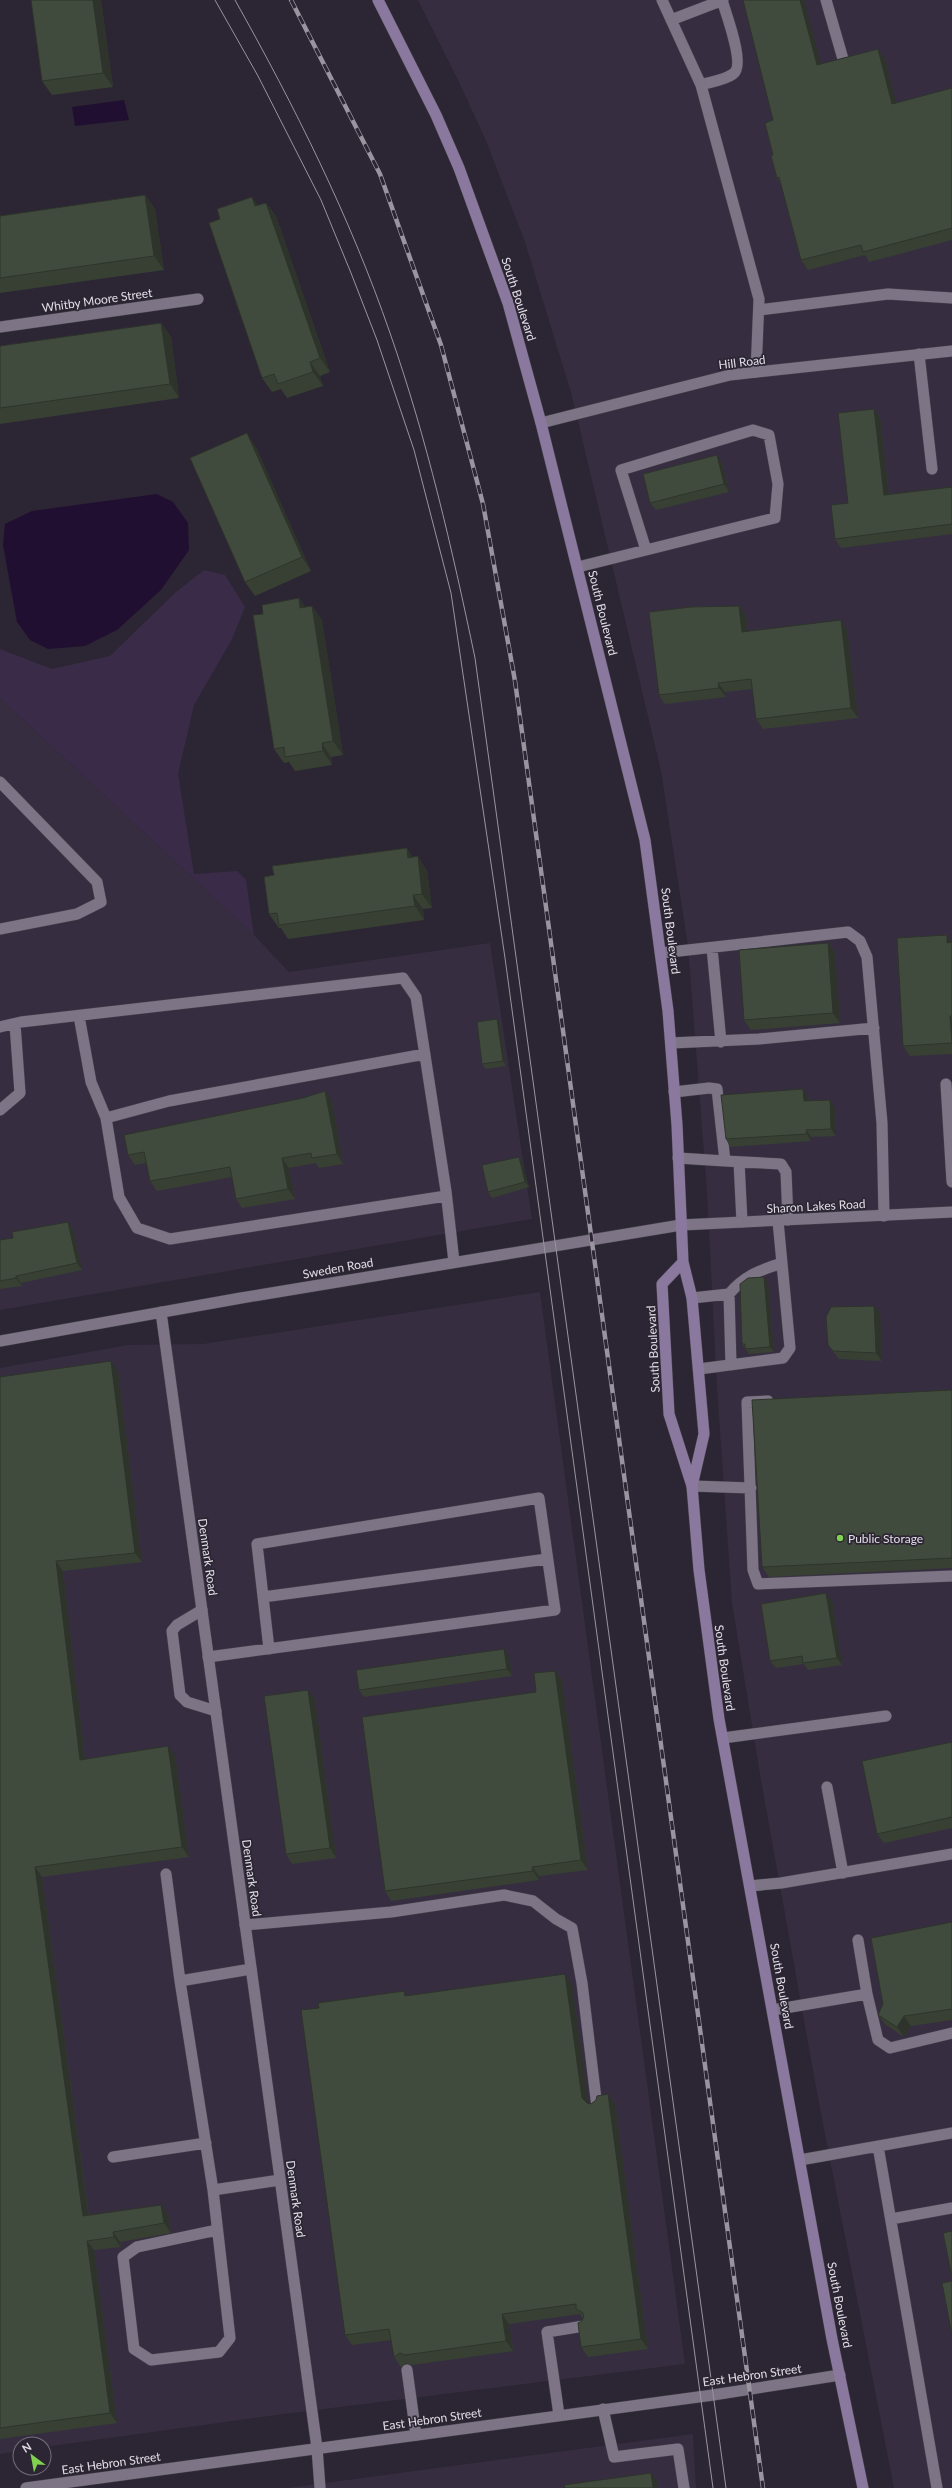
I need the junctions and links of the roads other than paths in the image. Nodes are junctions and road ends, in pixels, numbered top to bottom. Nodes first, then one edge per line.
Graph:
1 (378, 0) edge
2 (662, 0) edge
3 (723, 0) edge
4 (826, 0) edge
5 (671, 20) junction
6 (844, 59) edge
7 (701, 85) junction
8 (952, 298) edge
9 (198, 299) dead end
10 (758, 310) junction
11 (0, 327) edge
12 (952, 351) edge
13 (918, 354) junction
14 (756, 372) junction
15 (541, 423) junction
16 (932, 469) dead end
17 (646, 550) junction
18 (578, 567) junction
19 (0, 782) edge
20 (0, 929) edge
21 (712, 948) junction
22 (661, 953) junction
23 (79, 1016) junction
24 (15, 1024) junction
25 (0, 1028) edge
26 (874, 1028) junction
27 (720, 1042) junction
28 (671, 1043) junction
29 (425, 1054) junction
30 (946, 1084) dead end
31 (674, 1092) junction
32 (0, 1110) edge
33 (106, 1118) junction
34 (678, 1158) junction
35 (725, 1161) junction
36 (739, 1162) junction
37 (952, 1182) edge
38 (446, 1196) junction
39 (952, 1212) edge
40 (884, 1216) junction
41 (783, 1220) junction
42 (742, 1222) junction
43 (681, 1225) junction
44 (454, 1262) junction
45 (683, 1262) junction
46 (782, 1263) junction
47 (729, 1294) junction
48 (692, 1298) junction
49 (161, 1312) junction
50 (0, 1342) edge
51 (731, 1365) junction
52 (699, 1369) junction
53 (779, 1401) edge
54 (692, 1486) junction
55 (752, 1488) junction
56 (547, 1559) junction
57 (952, 1576) edge
58 (263, 1597) junction
59 (202, 1610) junction
60 (269, 1649) junction
61 (208, 1657) junction
62 (216, 1711) junction
63 (886, 1716) dead end
64 (723, 1738) junction
65 (827, 1787) dead end
66 (952, 1854) edge
67 (843, 1873) junction
68 (166, 1874) dead end
69 (750, 1886) junction
70 (245, 1925) junction
71 (858, 1940) dead end
72 (251, 1969) junction
73 (180, 1981) junction
74 (867, 1994) junction
75 (773, 2010) junction
76 (952, 2033) edge
77 (597, 2107) edge
78 (952, 2133) edge
79 (206, 2143) junction
80 (878, 2146) junction
81 (113, 2157) dead end
82 (800, 2160) junction
83 (280, 2180) junction
84 (212, 2190) junction
85 (952, 2208) edge
86 (891, 2219) junction
87 (217, 2230) junction
88 (584, 2326) edge
89 (407, 2370) edge
90 (840, 2375) junction
91 (603, 2409) junction
92 (559, 2415) junction
93 (416, 2435) junction
94 (317, 2448) junction
95 (48, 2486) edge
96 (26, 2488) edge
97 (320, 2488) edge
98 (684, 2488) edge
99 (863, 2488) edge
100 (937, 2488) edge

1 - 15 main road, South Boulevard
2 - 5 street
3 - 5 street
3 - 7 street
4 - 6 street
5 - 7 street
7 - 10 street
8 - 10 street
9 - 11 street, Whitby Moore Street
10 - 14 street
12 - 13 street, Hill Road
13 - 14 street, Hill Road
13 - 16 street
14 - 15 street, Hill Road
15 - 18 main road, South Boulevard
17 - 17 street
17 - 18 street
18 - 22 main road, South Boulevard
19 - 20 street
21 - 22 street
21 - 26 street
21 - 27 street
22 - 28 main road, South Boulevard
23 - 24 street
23 - 29 street
23 - 33 street
24 - 25 street
24 - 32 street
26 - 27 street
26 - 40 street
27 - 28 street
28 - 31 main road, South Boulevard
29 - 33 street
29 - 38 street
30 - 37 street
31 - 34 main road, South Boulevard
31 - 35 street
33 - 38 street
34 - 35 street
34 - 43 main road, South Boulevard
35 - 36 street
36 - 41 street
36 - 42 street
38 - 44 street
39 - 40 street, Sharon Lakes Road
40 - 41 street, Sharon Lakes Road
41 - 42 street, Sharon Lakes Road
41 - 46 street
42 - 43 street, Sharon Lakes Road
43 - 44 street, Sweden Road
43 - 45 main road, South Boulevard
44 - 49 street, Sweden Road
45 - 48 main road, South Boulevard
45 - 54 main road, South Boulevard
46 - 47 street
46 - 51 street
47 - 48 street
47 - 51 street
48 - 52 main road, South Boulevard
49 - 50 street, Sweden Road
49 - 59 street, Denmark Road
51 - 52 street
52 - 54 main road, South Boulevard
53 - 55 street
54 - 55 street
54 - 64 main road, South Boulevard
55 - 57 street
56 - 58 street
56 - 58 street
56 - 60 street
58 - 60 street
59 - 61 street, Denmark Road
59 - 62 street
60 - 61 street
61 - 62 street, Denmark Road
62 - 70 street, Denmark Road
63 - 64 street
64 - 69 main road, South Boulevard
65 - 67 street
66 - 67 street
67 - 69 street
68 - 73 street
69 - 75 main road, South Boulevard
70 - 72 street, Denmark Road
70 - 77 street
71 - 74 street
72 - 73 street
72 - 83 street, Denmark Road
73 - 79 street
74 - 75 street
74 - 76 street
75 - 82 main road, South Boulevard
78 - 80 street
79 - 81 street
79 - 84 street
80 - 82 street
80 - 86 street
82 - 90 main road, South Boulevard
83 - 84 street
83 - 94 street, Denmark Road
84 - 87 street
85 - 86 street
86 - 100 street
87 - 87 street
88 - 92 street
89 - 93 street
90 - 91 street, East Hebron Street
90 - 99 main road, South Boulevard
91 - 92 street, East Hebron Street
91 - 98 street
92 - 93 street, East Hebron Street
93 - 94 street, East Hebron Street
94 - 95 street, East Hebron Street
94 - 97 street, Denmark Road
95 - 96 street, East Hebron Street

